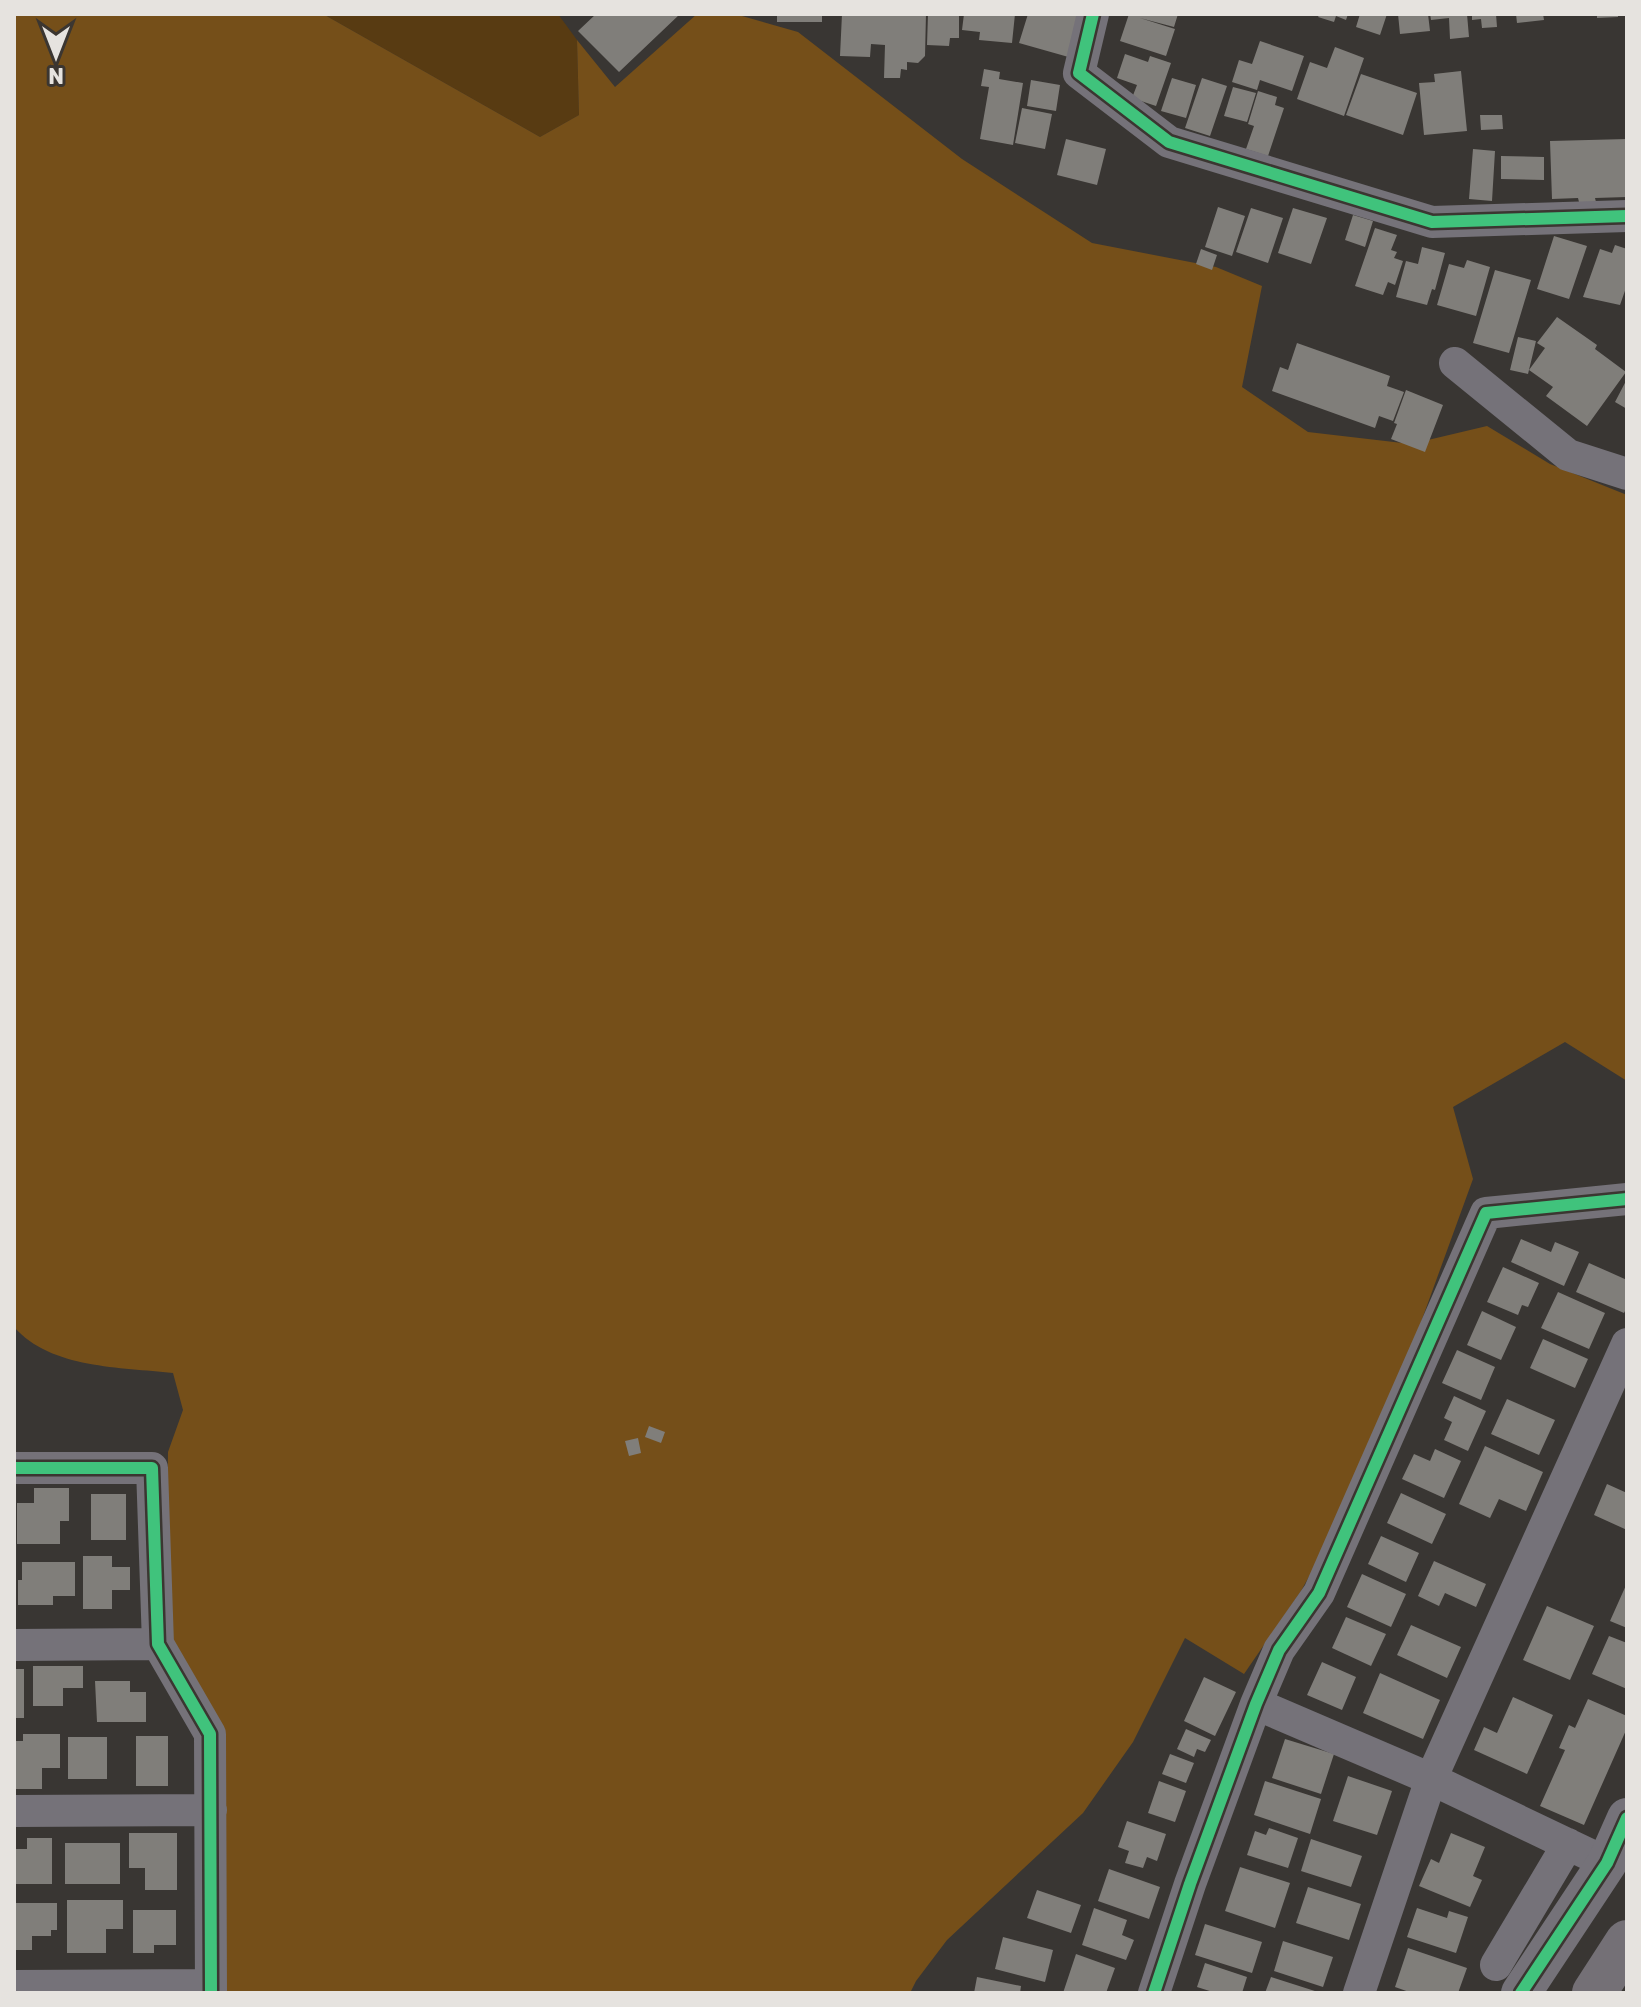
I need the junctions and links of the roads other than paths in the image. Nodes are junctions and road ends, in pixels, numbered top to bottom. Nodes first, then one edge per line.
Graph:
1 (1093, 14) edge
2 (1627, 216) edge
3 (1455, 363) dead end
4 (1627, 474) edge
5 (1627, 1199) edge
6 (1627, 1344) edge
7 (14, 1468) edge
8 (158, 1644) junction
9 (14, 1645) edge
10 (1256, 1704) junction
11 (1431, 1779) junction
12 (211, 1810) junction
13 (14, 1811) edge
14 (1627, 1818) edge
15 (1568, 1844) junction
16 (1607, 1863) junction
17 (1627, 1942) edge
18 (1508, 1979) edge
19 (14, 1986) edge
20 (211, 1989) edge
21 (1154, 1993) edge
22 (1359, 1993) edge
23 (1594, 1993) edge

1 - 2 street
3 - 4 street
5 - 10 street
6 - 11 street
7 - 8 street
8 - 9 street
8 - 12 street
10 - 11 street
10 - 21 street
11 - 15 street
11 - 22 street
12 - 13 street
12 - 20 street
14 - 16 street
15 - 16 street
15 - 18 street
16 - 18 street
17 - 23 highway
19 - 20 street

